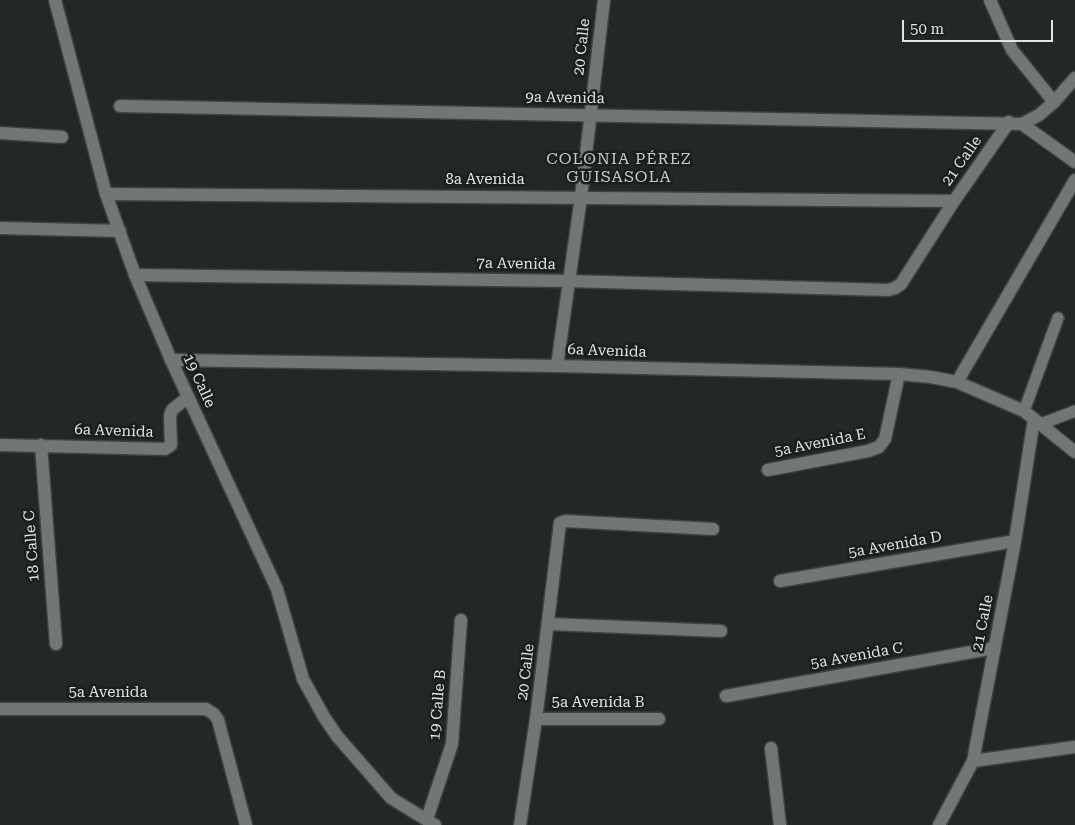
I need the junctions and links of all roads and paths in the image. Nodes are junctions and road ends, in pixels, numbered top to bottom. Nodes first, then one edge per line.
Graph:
1 (55, 0) edge
2 (604, 0) edge
3 (990, 0) edge
4 (1075, 78) edge
5 (1054, 102) junction
6 (120, 106) dead end
7 (591, 114) junction
8 (1009, 122) junction
9 (1022, 124) junction
10 (0, 133) edge
11 (62, 137) dead end
12 (1075, 162) edge
13 (1075, 180) edge
14 (106, 194) junction
15 (581, 197) junction
16 (954, 201) junction
17 (0, 228) edge
18 (120, 231) junction
19 (135, 275) junction
20 (568, 281) junction
21 (895, 288) joint
22 (1058, 318) dead end
23 (171, 360) junction
24 (556, 366) junction
25 (899, 374) junction
26 (957, 382) junction
27 (188, 397) junction
28 (1075, 411) edge
29 (1033, 418) junction
30 (0, 445) edge
31 (41, 446) junction
32 (1075, 452) edge
33 (768, 470) dead end
34 (713, 529) dead end
35 (1015, 541) junction
36 (780, 581) dead end
37 (460, 620) dead end
38 (549, 624) junction
39 (721, 631) dead end
40 (56, 644) dead end
41 (994, 648) junction
42 (726, 696) dead end
43 (0, 709) edge
44 (536, 719) junction
45 (659, 719) dead end
46 (1075, 747) edge
47 (770, 748) dead end
48 (973, 761) junction
49 (431, 822) edge
50 (246, 825) edge
51 (520, 825) edge
52 (780, 825) edge
53 (939, 825) edge

1 - 14 street, 19 Calle
2 - 7 street, 20 Calle
3 - 5 street
4 - 5 street
5 - 9 street
6 - 7 street, 9a Avenida
7 - 8 street, 9a Avenida
7 - 15 street, 20 Calle
8 - 9 street
8 - 16 street, 21 Calle
9 - 12 street
10 - 11 street
13 - 26 street
14 - 15 street, 8a Avenida
14 - 18 street, 19 Calle
15 - 16 street, 8a Avenida
15 - 20 street, 20 Calle
16 - 21 street, 21 Calle
17 - 18 street
18 - 19 street, 19 Calle
19 - 20 street, 7a Avenida
19 - 23 street, 19 Calle
20 - 21 street, 7a Avenida
20 - 24 street, 20 Calle
22 - 29 lane
23 - 24 street, 6a Avenida
23 - 27 street, 19 Calle
24 - 25 street, 6a Avenida
25 - 26 street, 6a Avenida
25 - 33 street, 5a Avenida E
26 - 29 street, 6a Avenida
27 - 31 street, 6a Avenida
27 - 49 street, 19 Calle
28 - 29 lane
29 - 32 street, 6a Avenida
29 - 35 street, 21 Calle
30 - 31 street, 6a Avenida
31 - 40 street, 18 Calle C
34 - 38 street, 20 Calle
35 - 36 street, 5a Avenida D
35 - 41 street, 21 Calle
37 - 49 street, 19 Calle B
38 - 39 street
38 - 44 street, 20 Calle
41 - 42 street, 5a Avenida C
41 - 48 street, 21 Calle
43 - 50 street, 5a Avenida
44 - 45 street, 5a Avenida B
44 - 51 street, 20 Calle
46 - 48 street
47 - 52 street
48 - 53 street, 21 Calle

